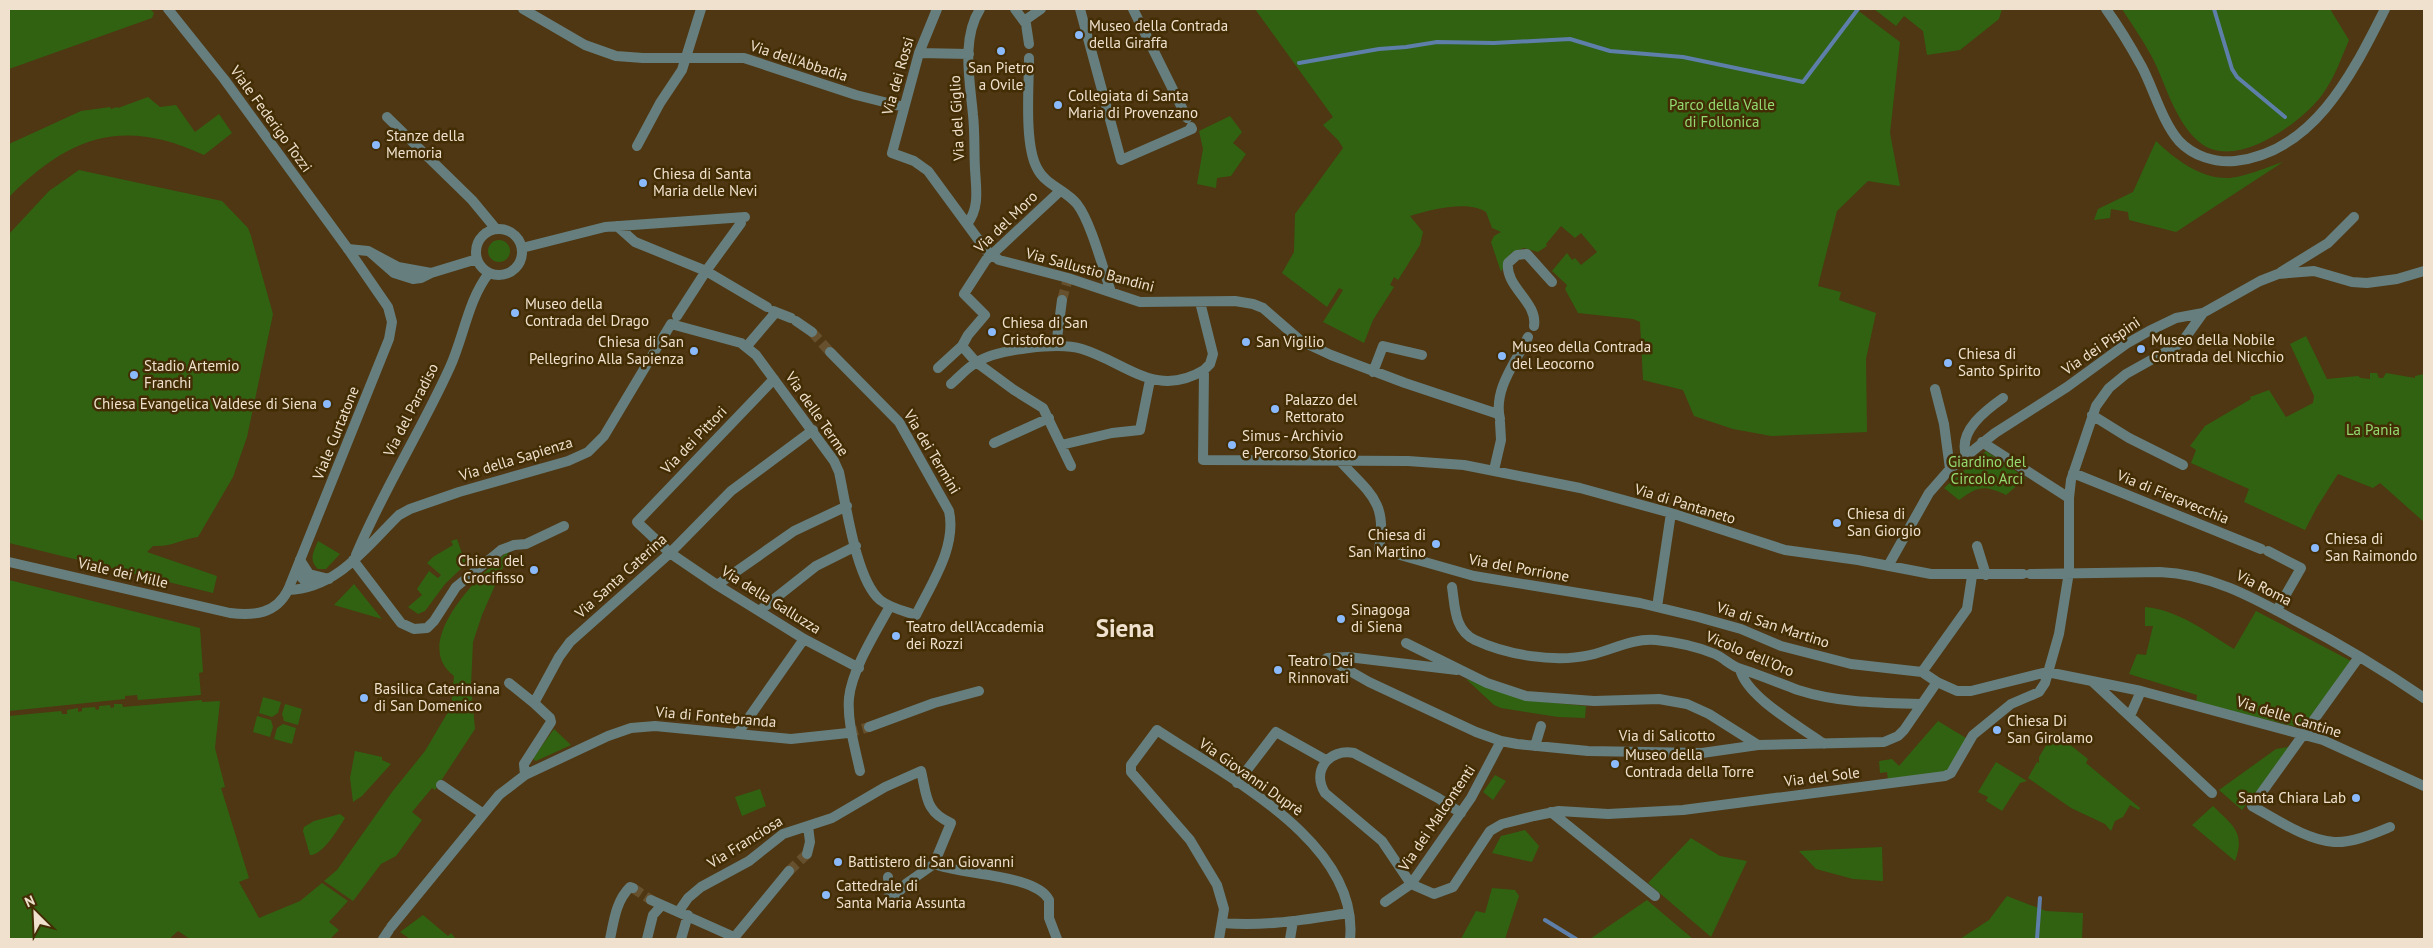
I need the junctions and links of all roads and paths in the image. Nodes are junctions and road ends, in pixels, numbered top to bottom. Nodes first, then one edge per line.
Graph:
1 (168, 9) edge
2 (523, 9) edge
3 (701, 9) edge
4 (936, 9) edge
5 (980, 9) edge
6 (1015, 9) edge
7 (1041, 9) edge
8 (1080, 9) edge
9 (1133, 9) edge
10 (2106, 9) edge
11 (2385, 9) edge
12 (1024, 20) junction
13 (1028, 44) dead end
14 (919, 53) junction
15 (969, 54) junction
16 (684, 58) junction
17 (1029, 58) dead end
18 (904, 107) junction
19 (387, 117) dead end
20 (636, 146) dead end
21 (1060, 191) junction
22 (2354, 217) dead end
23 (967, 224) junction
24 (617, 226) junction
25 (496, 229) junction
26 (522, 248) junction
27 (348, 249) junction
28 (992, 255) junction
29 (477, 259) junction
30 (706, 271) junction
31 (2424, 271) edge
32 (489, 273) junction
33 (2278, 274) junction
34 (1552, 282) dead end
35 (1111, 292) junction
36 (1062, 300) tunnel mouth
37 (1200, 302) junction
38 (772, 310) junction
39 (2203, 313) junction
40 (674, 320) junction
41 (1534, 326) dead end
42 (812, 332) tunnel mouth
43 (1528, 337) dead end
44 (747, 346) junction
45 (962, 346) junction
46 (1056, 346) junction
47 (830, 352) tunnel mouth
48 (1422, 355) dead end
49 (976, 362) junction
50 (938, 368) dead end
51 (1204, 370) junction
52 (1373, 372) junction
53 (774, 379) junction
54 (1150, 380) junction
55 (951, 384) dead end
56 (1935, 389) dead end
57 (2003, 398) dead end
58 (2092, 415) junction
59 (1049, 418) junction
60 (1499, 418) junction
61 (813, 430) junction
62 (1982, 442) junction
63 (994, 443) dead end
64 (1061, 444) junction
65 (1966, 455) junction
66 (1339, 460) junction
67 (2183, 465) dead end
68 (1071, 466) dead end
69 (1494, 470) junction
70 (1950, 470) junction
71 (2073, 473) junction
72 (2069, 498) junction
73 (847, 506) junction
74 (1671, 513) junction
75 (640, 525) joint
76 (564, 526) dead end
77 (856, 546) junction
78 (1976, 546) dead end
79 (670, 553) junction
80 (300, 560) junction
81 (353, 560) junction
82 (9, 562) edge
83 (1888, 566) junction
84 (296, 572) junction
85 (2069, 572) junction
86 (1986, 575) junction
87 (1972, 576) junction
88 (1451, 578) junction
89 (330, 580) junction
90 (318, 585) junction
91 (717, 585) junction
92 (288, 590) junction
93 (890, 606) junction
94 (1657, 607) junction
95 (2276, 610) junction
96 (759, 611) junction
97 (230, 613) joint
98 (916, 615) joint
99 (804, 639) junction
100 (1406, 643) dead end
101 (2359, 657) junction
102 (859, 668) junction
103 (1740, 669) junction
104 (1463, 671) junction
105 (1922, 672) junction
106 (2047, 672) junction
107 (1937, 682) junction
108 (2092, 682) junction
109 (509, 683) dead end
110 (979, 691) dead end
111 (2141, 691) junction
112 (2424, 698) edge
113 (534, 703) junction
114 (1922, 704) junction
115 (2130, 716) junction
116 (1541, 726) dead end
117 (868, 727) tunnel mouth
118 (850, 729) junction
119 (738, 734) junction
120 (2304, 735) junction
121 (1501, 741) junction
122 (1824, 744) junction
123 (1758, 745) junction
124 (1535, 746) junction
125 (1326, 760) junction
126 (860, 770) dead end
127 (524, 775) junction
128 (1237, 783) junction
129 (441, 785) dead end
130 (2424, 786) edge
131 (2212, 793) dead end
132 (1551, 812) junction
133 (482, 813) junction
134 (1461, 813) junction
135 (808, 826) junction
136 (2390, 826) dead end
137 (807, 854) tunnel mouth
138 (934, 864) junction
139 (788, 871) tunnel mouth
140 (888, 877) dead end
141 (1411, 884) junction
142 (632, 888) dead end
143 (1655, 896) dead end
144 (651, 900) tunnel mouth
145 (1384, 902) dead end
146 (662, 905) junction
147 (683, 913) junction
148 (1350, 914) junction
149 (1293, 921) junction
150 (1223, 923) junction
151 (734, 938) edge
152 (383, 939) edge
153 (610, 939) edge
154 (647, 939) edge
155 (681, 939) edge
156 (1057, 939) edge
157 (1219, 939) edge
158 (1290, 939) edge
159 (1350, 939) edge

1 - 27 street, Viale Federigo Tozzi
2 - 16 street, Via dell'Abbadia
3 - 16 street
4 - 14 street, Via dei Rossi
5 - 15 street, Via del Giglio
6 - 12 street
7 - 12 street
8 - 9 street
10 - 11 street
12 - 13 street
14 - 15 street
14 - 18 street, Via dei Rossi
15 - 23 street, Via del Giglio
16 - 18 street, Via dell'Abbadia
16 - 20 street
17 - 21 street
18 - 23 street, Via dei Rossi
19 - 25 street
21 - 28 street, Via del Moro
21 - 35 street
22 - 33 street
23 - 28 street
24 - 26 street
24 - 30 street
24 - 30 street, Via della Sapienza
25 - 26 street
25 - 29 street
26 - 32 street
27 - 29 street
27 - 80 street, Viale Curtatone
28 - 35 street, Via Sallustio Bandini
28 - 45 street, Via del Moro
29 - 32 street
30 - 38 street
30 - 40 street, Via della Sapienza
31 - 33 street, Via dei Pispini
32 - 81 street, Via del Paradiso
33 - 39 street, Via dei Pispini
34 - 41 street
35 - 37 street, Via Sallustio Bandini
36 - 46 street
37 - 51 street
37 - 52 street, Via Sallustio Bandini
38 - 42 street
38 - 44 street
39 - 58 street, Via del Sole
39 - 62 street, Via dei Pispini
40 - 44 street
40 - 81 street, Via della Sapienza
43 - 60 street
44 - 53 street, Via delle Terme
45 - 49 street
45 - 50 street
46 - 49 street
46 - 54 street
47 - 98 street, Via dei Termini
48 - 52 street
49 - 55 street
49 - 59 street
51 - 54 street
51 - 66 street, Via di Pantaneto
52 - 60 street, Via Sallustio Bandini
53 - 61 street, Via delle Terme
53 - 75 street, Via dei Pittori
54 - 64 street
56 - 70 street
57 - 65 street
58 - 67 street
58 - 71 street, Via del Sole
59 - 63 street
59 - 64 street
60 - 69 street
61 - 73 street, Via delle Terme
61 - 79 street, Via Santa Caterina
62 - 65 street, Via dei Pispini
62 - 72 street
64 - 68 street
65 - 70 street, Via dei Pispini
66 - 69 street, Via di Pantaneto
66 - 88 street, Via del Porrione
69 - 74 street, Via di Pantaneto
70 - 83 street, Via dei Pispini
71 - 72 street, Via del Sole
71 - 95 street, Via di Fieravecchia
72 - 85 street, Via del Sole
73 - 77 street, Via delle Terme
73 - 91 street
74 - 83 street, Via di Pantaneto
74 - 94 street
75 - 79 street, Via della Galluzza
76 - 81 street
77 - 93 street, Via delle Terme
77 - 96 street
78 - 86 street
79 - 91 street, Via della Galluzza
79 - 113 street, Via Santa Caterina
80 - 84 street, Viale Curtatone
80 - 89 street
81 - 89 street, Via della Sapienza
82 - 97 street, Viale dei Mille
83 - 87 street, Via di Pantaneto
84 - 90 street
84 - 92 street, Viale Curtatone
85 - 86 street, Via di Pantaneto
85 - 95 street, Via Roma
85 - 106 street, Via del Sole
86 - 87 street, Via di Pantaneto
87 - 105 street
88 - 94 street, Via del Porrione
88 - 103 street, Vicolo dell'Oro
89 - 90 street, Via della Sapienza
90 - 92 street, Via della Sapienza
91 - 96 street, Via della Galluzza
92 - 97 street, Viale Curtatone
93 - 98 street, Via delle Terme
93 - 102 street
94 - 105 street, Via di San Martino
95 - 101 street, Via Roma
96 - 99 street, Via della Galluzza
99 - 102 street, Via della Galluzza
99 - 119 street
100 - 104 street
101 - 112 street, Via Roma
101 - 120 street
102 - 118 street
103 - 114 street, Vicolo dell'Oro
103 - 122 street
104 - 121 street, Via di Salicotto
104 - 123 street
105 - 107 street, Via di San Martino
106 - 107 street, Via di San Martino
106 - 108 street, Via delle Cantine
106 - 132 street, Via del Sole
107 - 114 street, Via di Salicotto
108 - 111 street, Via delle Cantine
108 - 115 street
109 - 113 street
110 - 117 street
111 - 115 street
111 - 120 street, Via delle Cantine
113 - 127 street
114 - 122 street, Via di Salicotto
115 - 131 street
116 - 124 street
118 - 119 street, Via di Fontebranda
118 - 126 street
119 - 127 street, Via di Fontebranda
120 - 130 street, Via delle Cantine
120 - 136 street
121 - 124 street, Via di Salicotto
121 - 134 street, Via dei Malcontenti
122 - 123 street, Via di Salicotto
123 - 124 street, Via di Salicotto
125 - 128 street
125 - 134 street
125 - 141 street
127 - 133 street, Via di Fontebranda
128 - 148 street, Via Giovanni Duprè
128 - 150 street, Via Giovanni Duprè
129 - 133 street
132 - 141 street, Via del Sole
132 - 143 street
133 - 152 street, Via di Fontebranda
134 - 141 street, Via dei Malcontenti
135 - 137 street
135 - 138 street, Via Franciosa
135 - 147 street, Via Franciosa
138 - 140 street
138 - 156 street
139 - 151 street
141 - 145 street
142 - 153 street
144 - 146 street
146 - 147 street
146 - 154 street
147 - 151 street
147 - 155 street, Via Franciosa
148 - 149 street
148 - 159 street, Via Giovanni Duprè
149 - 150 street
149 - 158 street
150 - 157 street

